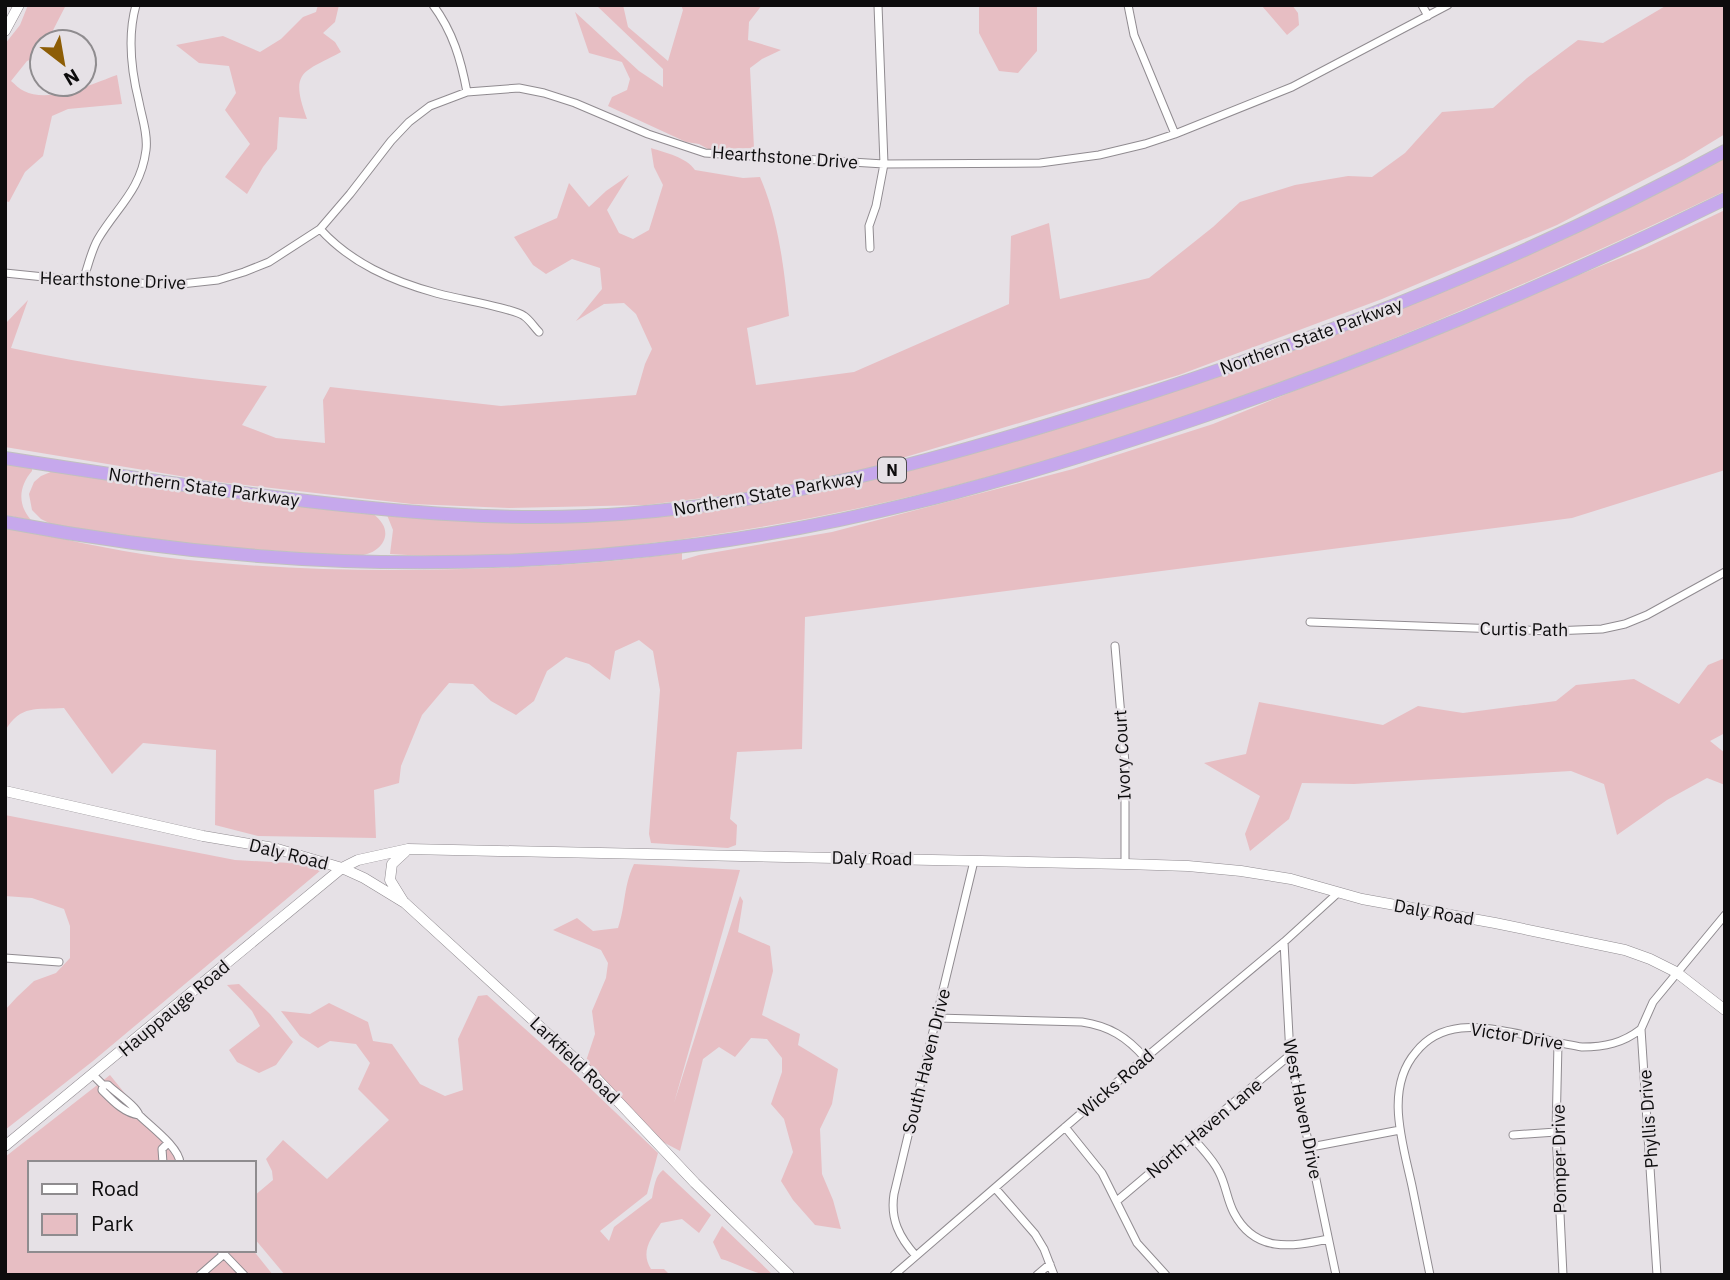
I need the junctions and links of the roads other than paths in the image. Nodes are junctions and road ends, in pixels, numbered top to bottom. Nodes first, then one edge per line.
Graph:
1 (19, 5) edge
2 (136, 5) edge
3 (433, 5) edge
4 (878, 5) edge
5 (1128, 5) edge
6 (1422, 5) edge
7 (1448, 5) edge
8 (1428, 16) junction
9 (5, 31) edge
10 (467, 92) junction
11 (1175, 134) junction
12 (1725, 151) edge
13 (884, 164) junction
14 (1725, 199) edge
15 (320, 229) junction
16 (870, 248) dead end
17 (5, 273) edge
18 (83, 280) junction
19 (539, 332) dead end
20 (5, 458) edge
21 (5, 522) edge
22 (1725, 572) edge
23 (1310, 622) dead end
24 (1115, 646) dead end
25 (5, 791) edge
26 (408, 849) junction
27 (974, 861) junction
28 (1125, 864) junction
29 (342, 868) junction
30 (1339, 892) junction
31 (405, 903) junction
32 (1725, 915) edge
33 (1284, 942) junction
34 (5, 958) edge
35 (60, 962) dead end
36 (1676, 972) junction
37 (1725, 1010) edge
38 (937, 1018) junction
39 (1641, 1029) junction
40 (1558, 1043) junction
41 (1290, 1055) junction
42 (1145, 1058) junction
43 (93, 1075) junction
44 (1065, 1127) junction
45 (1400, 1130) junction
46 (1556, 1132) junction
47 (1513, 1135) dead end
48 (1193, 1138) junction
49 (168, 1143) junction
50 (5, 1146) edge
51 (1311, 1147) junction
52 (163, 1161) edge
53 (180, 1161) edge
54 (995, 1188) junction
55 (1118, 1200) junction
56 (1328, 1239) junction
57 (222, 1252) edge
58 (916, 1256) junction
59 (1049, 1264) junction
60 (200, 1275) edge
61 (244, 1275) edge
62 (789, 1275) edge
63 (894, 1275) edge
64 (1037, 1275) edge
65 (1054, 1275) edge
66 (1166, 1275) edge
67 (1336, 1275) edge
68 (1430, 1275) edge
69 (1563, 1275) edge
70 (1657, 1275) edge

1 - 9 street
2 - 18 street
3 - 10 street
4 - 13 street
5 - 11 street
6 - 8 street
7 - 8 street, Hearthstone Drive
8 - 11 street, Hearthstone Drive
10 - 13 street, Hearthstone Drive
10 - 15 street, Hearthstone Drive
11 - 13 street, Hearthstone Drive
12 - 20 highway, Northern State Parkway / N
13 - 16 street
14 - 21 highway, N
15 - 18 street, Hearthstone Drive
15 - 19 street
17 - 18 street, Hearthstone Drive
22 - 23 street, Curtis Path
24 - 28 street, Ivory Court
25 - 29 street, Daly Road
26 - 27 street, Daly Road
26 - 29 street, Daly Road
26 - 31 street
27 - 28 street, Daly Road
27 - 38 street, South Haven Drive
28 - 30 street, Daly Road
29 - 31 street, Larkfield Road
29 - 43 street, Hauppauge Road
30 - 33 street, Wicks Road
30 - 36 street, Daly Road
31 - 62 street, Larkfield Road
32 - 36 street, Phyllis Drive
33 - 41 street, West Haven Drive
33 - 42 street, Wicks Road
34 - 35 street
36 - 37 street, Daly Road
36 - 39 street, Phyllis Drive
38 - 42 street
38 - 58 street, South Haven Drive
39 - 40 street, Victor Drive
39 - 70 street, Phyllis Drive
40 - 45 street, Victor Drive
40 - 46 street, Pomper Drive
41 - 48 street, North Haven Lane
41 - 51 street, West Haven Drive
42 - 44 street, Wicks Road
43 - 49 street
43 - 50 street, Hauppauge Road
44 - 54 street, Wicks Road
44 - 55 street
45 - 51 street
45 - 68 street, Victor Drive
46 - 47 street
46 - 69 street, Pomper Drive
48 - 55 street, North Haven Lane
48 - 56 street
49 - 52 street
49 - 53 street
51 - 56 street, West Haven Drive
54 - 58 street, Wicks Road
54 - 59 street
55 - 66 street
56 - 67 street, West Haven Drive
57 - 60 street
57 - 61 street
58 - 63 street, Wicks Road
59 - 64 street
59 - 65 street

